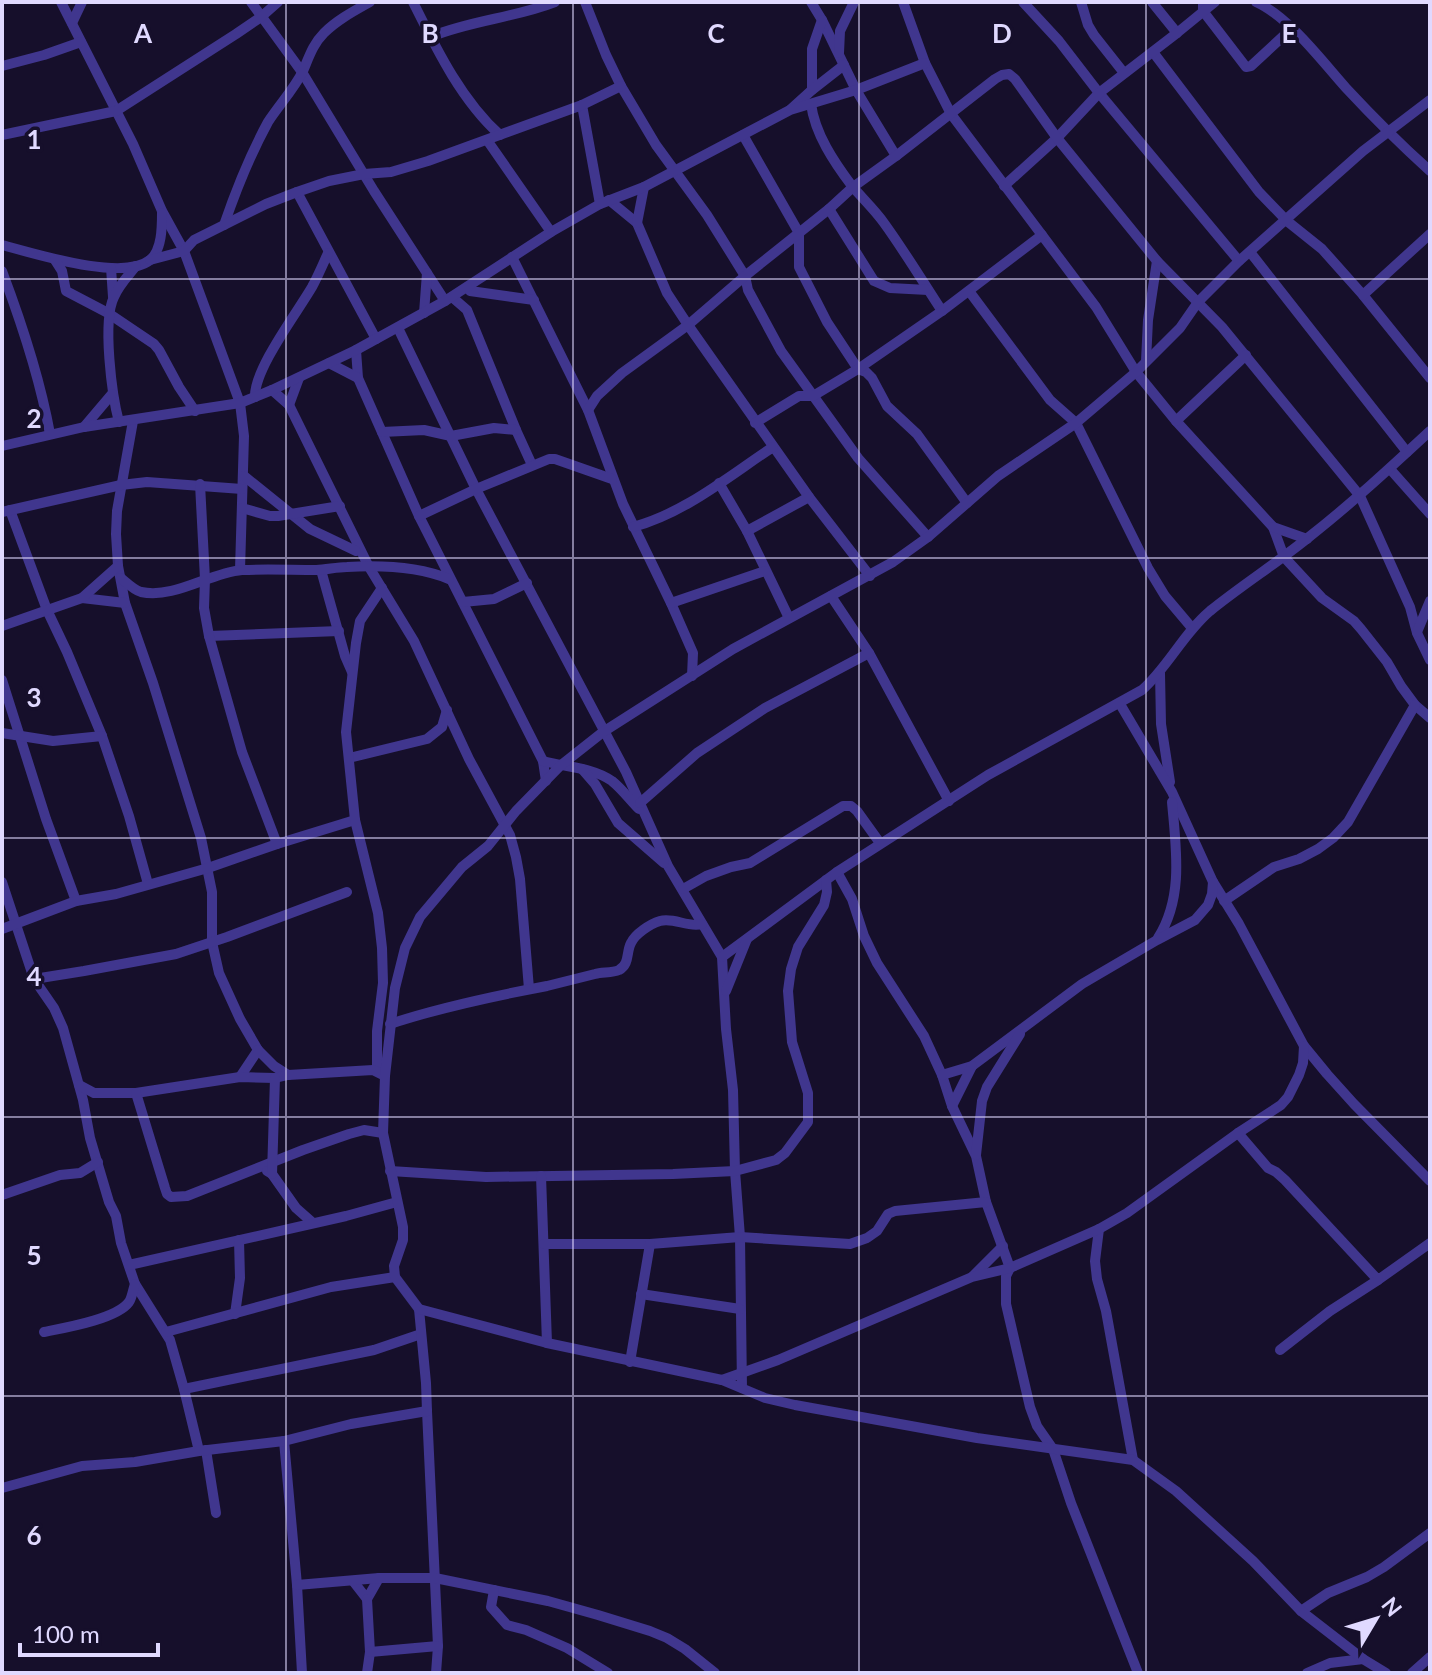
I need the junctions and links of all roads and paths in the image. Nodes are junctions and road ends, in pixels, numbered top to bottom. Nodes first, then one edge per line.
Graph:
1 (61, 2) edge
2 (82, 2) edge
3 (251, 2) edge
4 (278, 2) edge
5 (370, 2) edge
6 (413, 2) edge
7 (555, 2) edge
8 (585, 2) edge
9 (811, 2) edge
10 (854, 2) edge
11 (903, 2) edge
12 (1023, 2) edge
13 (1081, 2) edge
14 (1152, 2) edge
15 (1215, 2) edge
16 (1256, 2) edge
17 (1203, 6) edge
18 (261, 17) junction
19 (822, 20) junction
20 (72, 23) junction
21 (1291, 29) junction
22 (1177, 33) junction
23 (430, 37) junction
24 (81, 42) junction
25 (1153, 52) junction
26 (839, 54) junction
27 (925, 63) junction
28 (844, 65) junction
29 (2, 66) edge
30 (302, 72) junction
31 (1124, 73) junction
32 (621, 86) junction
33 (812, 90) junction
34 (856, 90) junction
35 (1099, 93) junction
36 (1430, 100) edge
37 (811, 104) junction
38 (582, 105) junction
39 (790, 110) junction
40 (116, 111) junction
41 (951, 114) junction
42 (1386, 132) junction
43 (2, 135) edge
44 (500, 135) junction
45 (743, 135) junction
46 (1057, 138) junction
47 (487, 140) junction
48 (896, 156) junction
49 (675, 171) junction
50 (1430, 171) edge
51 (391, 172) junction
52 (364, 174) junction
53 (1004, 186) junction
54 (644, 187) junction
55 (853, 187) junction
56 (374, 191) junction
57 (297, 192) junction
58 (604, 202) junction
59 (829, 209) junction
60 (162, 211) junction
61 (1287, 221) junction
62 (637, 223) junction
63 (224, 225) junction
64 (551, 232) junction
65 (799, 233) junction
66 (1430, 234) edge
67 (1042, 235) junction
68 (177, 237) junction
69 (194, 240) junction
70 (2, 245) edge
71 (184, 251) junction
72 (1250, 252) junction
73 (328, 253) junction
74 (512, 257) junction
75 (55, 260) junction
76 (150, 260) junction
77 (1157, 261) junction
78 (1239, 261) junction
79 (136, 266) junction
80 (111, 268) junction
81 (2, 271) edge
82 (427, 273) junction
83 (745, 276) junction
84 (470, 289) junction
85 (928, 290) junction
86 (969, 291) junction
87 (1363, 295) junction
88 (113, 297) junction
89 (449, 299) junction
90 (534, 300) junction
91 (1198, 302) junction
92 (467, 310) junction
93 (942, 311) junction
94 (108, 313) junction
95 (424, 313) junction
96 (688, 325) junction
97 (398, 328) junction
98 (376, 339) junction
99 (356, 350) junction
100 (1246, 355) junction
101 (1146, 361) junction
102 (329, 363) junction
103 (858, 369) junction
104 (1136, 372) junction
105 (299, 378) junction
106 (358, 378) junction
107 (1430, 378) edge
108 (272, 390) junction
109 (112, 394) junction
110 (581, 395) junction
111 (597, 396) junction
112 (813, 396) junction
113 (255, 397) junction
114 (240, 403) junction
115 (289, 405) junction
116 (588, 410) junction
117 (195, 411) junction
118 (133, 421) junction
119 (1176, 421) junction
120 (119, 422) junction
121 (755, 423) junction
122 (1076, 423) junction
123 (84, 427) junction
124 (516, 430) junction
125 (1430, 431) edge
126 (382, 432) junction
127 (50, 434) junction
128 (451, 436) junction
129 (2, 446) edge
130 (773, 447) junction
131 (1407, 452) junction
132 (532, 465) junction
133 (1390, 469) junction
134 (244, 476) junction
135 (612, 479) junction
136 (719, 483) junction
137 (200, 484) junction
138 (121, 485) junction
139 (242, 489) junction
140 (476, 489) junction
141 (1360, 496) junction
142 (809, 497) junction
143 (967, 503) junction
144 (340, 506) junction
145 (242, 508) junction
146 (6, 511) edge
147 (290, 514) junction
148 (1430, 514) edge
149 (419, 516) junction
150 (633, 527) junction
151 (1273, 527) junction
152 (747, 531) junction
153 (928, 537) junction
154 (1307, 539) junction
155 (357, 549) junction
156 (1284, 557) junction
157 (118, 566) junction
158 (343, 567) junction
159 (369, 567) junction
160 (240, 570) junction
161 (321, 570) junction
162 (765, 571) junction
163 (870, 576) junction
164 (121, 578) junction
165 (205, 579) junction
166 (449, 579) junction
167 (527, 583) junction
168 (382, 588) junction
169 (138, 592) junction
170 (831, 596) junction
171 (82, 598) junction
172 (1430, 601) edge
173 (125, 602) junction
174 (463, 602) junction
175 (671, 603) junction
176 (47, 610) junction
177 (789, 618) junction
178 (2, 626) edge
179 (1192, 628) junction
180 (339, 631) junction
181 (1417, 633) junction
182 (209, 636) junction
183 (693, 653) junction
184 (869, 653) junction
185 (1430, 660) edge
186 (708, 666) junction
187 (353, 673) junction
188 (1160, 673) junction
189 (692, 676) junction
190 (2, 680) edge
191 (1120, 704) junction
192 (1415, 705) junction
193 (447, 710) junction
194 (1430, 718) edge
195 (603, 732) junction
196 (2, 733) edge
197 (19, 736) junction
198 (102, 736) junction
199 (349, 758) junction
200 (543, 761) junction
201 (560, 766) junction
202 (582, 769) junction
203 (546, 781) junction
204 (1172, 792) junction
205 (949, 801) junction
206 (496, 807) junction
207 (642, 808) junction
208 (516, 811) junction
209 (355, 820) junction
210 (504, 824) junction
211 (880, 843) junction
212 (277, 844) junction
213 (668, 866) junction
214 (208, 868) junction
215 (837, 872) junction
216 (826, 880) junction
217 (2, 882) edge
218 (1213, 882) junction
219 (148, 884) junction
220 (683, 889) junction
221 (347, 892) dead end
222 (76, 901) junction
223 (1224, 901) junction
224 (15, 923) junction
225 (702, 924) junction
226 (213, 926) junction
227 (2, 929) edge
228 (227, 937) junction
229 (748, 937) junction
230 (1157, 940) junction
231 (212, 942) junction
232 (722, 957) junction
233 (34, 979) junction
234 (529, 989) junction
235 (725, 995) junction
236 (390, 1024) junction
237 (1023, 1029) junction
238 (1304, 1046) junction
239 (258, 1050) junction
240 (388, 1059) junction
241 (972, 1066) junction
242 (375, 1069) junction
243 (288, 1075) junction
244 (942, 1075) junction
245 (385, 1076) junction
246 (240, 1077) junction
247 (275, 1078) junction
248 (79, 1085) junction
249 (94, 1093) junction
250 (136, 1093) junction
251 (83, 1100) junction
252 (952, 1106) junction
253 (383, 1133) junction
254 (1238, 1133) junction
255 (976, 1156) junction
256 (98, 1162) junction
257 (272, 1168) junction
258 (390, 1171) junction
259 (735, 1171) junction
260 (541, 1176) junction
261 (1430, 1181) edge
262 (2, 1195) edge
263 (397, 1202) junction
264 (986, 1202) junction
265 (296, 1208) junction
266 (313, 1223) junction
267 (294, 1227) junction
268 (1099, 1229) junction
269 (740, 1237) junction
270 (239, 1240) junction
271 (1430, 1243) edge
272 (544, 1244) junction
273 (650, 1244) junction
274 (1003, 1246) junction
275 (129, 1265) junction
276 (1010, 1268) junction
277 (395, 1277) junction
278 (972, 1277) junction
279 (1378, 1280) junction
280 (135, 1284) junction
281 (641, 1294) junction
282 (129, 1302) junction
283 (147, 1304) junction
284 (419, 1309) junction
285 (740, 1309) junction
286 (235, 1314) junction
287 (44, 1332) dead end
288 (166, 1332) junction
289 (421, 1334) junction
290 (547, 1343) junction
291 (1280, 1350) dead end
292 (630, 1362) junction
293 (741, 1375) junction
294 (722, 1380) junction
295 (742, 1388) junction
296 (184, 1389) junction
297 (427, 1411) junction
298 (284, 1441) junction
299 (1053, 1449) junction
300 (202, 1451) junction
301 (1133, 1460) junction
302 (4, 1485) edge
303 (216, 1513) dead end
304 (1430, 1533) edge
305 (379, 1578) junction
306 (435, 1578) junction
307 (353, 1581) junction
308 (297, 1585) junction
309 (494, 1590) junction
310 (367, 1599) junction
311 (1301, 1611) junction
312 (438, 1646) junction
313 (370, 1652) junction
314 (1430, 1657) edge
315 (1363, 1659) junction
316 (302, 1673) edge
317 (367, 1673) edge
318 (436, 1673) edge
319 (608, 1673) edge
320 (715, 1673) edge
321 (1138, 1673) edge
322 (1307, 1673) edge
323 (1386, 1673) edge
324 (1412, 1673) edge

1 - 20 street
2 - 20 street
3 - 18 street
4 - 18 street
5 - 30 street
6 - 23 street
7 - 23 street
8 - 32 street
9 - 19 street
10 - 26 street
11 - 27 street
12 - 35 street
13 - 31 street
14 - 22 street
15 - 17 street
16 - 21 street
17 - 21 street
17 - 22 street
18 - 30 street
18 - 40 street
19 - 26 street
19 - 33 street
20 - 24 street
21 - 42 street
22 - 25 street
23 - 44 street
24 - 29 street
24 - 40 street
25 - 31 street
25 - 61 street
26 - 28 street
27 - 34 street
27 - 41 street
28 - 33 street
28 - 34 street
30 - 52 street
30 - 63 street
31 - 35 street
32 - 38 street
32 - 49 street
33 - 39 street
34 - 37 street
34 - 48 street
35 - 46 street
35 - 78 street
36 - 42 street
37 - 39 street
37 - 55 street
38 - 44 street
38 - 58 street
39 - 45 street
40 - 43 street
40 - 60 street
41 - 46 street
41 - 48 street
41 - 53 street
42 - 50 street
42 - 61 street
44 - 47 street
45 - 49 street
45 - 65 street
46 - 53 street
46 - 77 street
47 - 51 street
47 - 64 street
48 - 55 street
49 - 54 street
49 - 83 street
51 - 52 street
51 - 56 street
52 - 56 street
52 - 57 street
53 - 67 street
54 - 58 street
54 - 62 street
55 - 59 street
55 - 85 street
56 - 82 street
57 - 63 street
57 - 73 street
58 - 62 street
58 - 64 street
59 - 65 street
59 - 85 street
60 - 68 street
60 - 76 street
61 - 72 street
61 - 87 street
62 - 96 street
63 - 69 street
64 - 74 street
65 - 83 street
65 - 103 street
66 - 87 street
67 - 86 street
67 - 104 street
68 - 69 street
68 - 71 street
69 - 71 street
70 - 75 street
71 - 76 street
71 - 114 street
72 - 78 street
72 - 131 street
73 - 98 street
73 - 113 street
74 - 84 street
74 - 90 street
75 - 80 street
75 - 94 street
76 - 79 street
77 - 91 street
77 - 101 street
78 - 91 street
79 - 80 street
79 - 88 street
80 - 88 street
81 - 127 street
82 - 89 street
82 - 95 street
83 - 96 street
83 - 112 street
84 - 89 street
84 - 90 street
84 - 92 street
85 - 93 street
86 - 93 street
86 - 122 street
87 - 107 street
88 - 94 street
89 - 92 street
89 - 95 street
90 - 110 street
91 - 100 street
91 - 101 street
92 - 124 street
93 - 103 street
94 - 109 street
94 - 117 street
95 - 97 street
96 - 111 street
96 - 121 street
97 - 98 street
97 - 128 street
98 - 99 street
99 - 102 street
99 - 106 street
100 - 119 street
100 - 141 street
101 - 104 street
102 - 105 street
102 - 106 street
103 - 112 street
103 - 143 street
104 - 119 street
104 - 122 street
105 - 108 street
105 - 115 street
106 - 126 street
108 - 113 street
108 - 115 street
109 - 120 street
109 - 123 street
110 - 111 street
110 - 116 street
111 - 116 street
112 - 121 street
112 - 153 street
113 - 114 street
114 - 117 street
114 - 134 street
115 - 144 street
116 - 135 street
117 - 118 street
118 - 120 street
118 - 138 street
119 - 151 street
120 - 123 street
121 - 130 street
122 - 143 street
122 - 179 street
123 - 127 street
124 - 128 street
124 - 132 street
125 - 131 street
126 - 128 street
126 - 149 street
127 - 129 street
128 - 140 street
130 - 136 street
130 - 142 street
131 - 133 street
132 - 135 street
132 - 140 street
133 - 141 street
133 - 148 street
134 - 139 street
134 - 147 street
135 - 150 street
136 - 150 street
136 - 152 street
137 - 138 street
137 - 139 street
137 - 165 street
138 - 146 street
138 - 157 street
139 - 145 street
140 - 149 street
140 - 167 street
141 - 154 street
141 - 181 street
142 - 152 street
142 - 163 street
143 - 153 street
144 - 147 street
144 - 155 street
145 - 147 street
145 - 160 street
146 - 176 street
147 - 155 street
149 - 166 street
150 - 175 street
151 - 154 street
151 - 156 street
152 - 162 street
153 - 163 street
154 - 156 street
155 - 158 street
155 - 159 street
156 - 179 street
156 - 192 street
157 - 164 street
157 - 171 street
158 - 159 street
158 - 161 street
159 - 166 street
159 - 168 street
160 - 161 street
160 - 165 street
161 - 180 street
162 - 175 street
162 - 177 street
163 - 170 street
164 - 169 street
164 - 173 street
165 - 169 street
165 - 182 street
166 - 174 street
167 - 174 street
167 - 195 street
168 - 187 street
168 - 193 street
169 - 173 street
170 - 177 street
170 - 184 street
171 - 173 street
171 - 176 street
172 - 181 street
173 - 214 street
174 - 200 street
175 - 183 street
176 - 178 street
176 - 198 street
177 - 186 street
179 - 188 street
180 - 182 street
180 - 187 street
181 - 185 street
182 - 212 street
183 - 186 street
183 - 189 street
184 - 205 street
184 - 207 street
186 - 189 street
187 - 199 street
188 - 191 street
188 - 204 street
189 - 195 street
190 - 197 street
191 - 204 street
191 - 205 street
192 - 194 street
192 - 223 street
193 - 199 street
193 - 206 street
195 - 201 street
195 - 207 street
196 - 197 street
197 - 198 street
197 - 222 street
198 - 219 street
199 - 209 street
200 - 201 street
200 - 203 street
201 - 202 street
201 - 203 street
202 - 207 street
202 - 213 street
203 - 208 street
204 - 218 street
204 - 230 street
205 - 211 street
206 - 208 street
206 - 210 street
207 - 213 street
208 - 210 street
209 - 212 street
209 - 242 street
210 - 234 street
210 - 236 street
211 - 215 street
211 - 220 street
212 - 214 street
213 - 220 street
214 - 219 street
214 - 226 street
215 - 216 street
215 - 244 street
216 - 229 street
216 - 259 street
217 - 224 street
218 - 223 street
218 - 230 street
219 - 222 street
220 - 225 street
221 - 228 street
222 - 224 street
223 - 238 street
224 - 227 street
224 - 233 street
225 - 232 street
225 - 234 street
226 - 228 street
226 - 231 street
228 - 231 street
229 - 232 street
229 - 235 street
230 - 237 street
231 - 233 street
231 - 239 street
232 - 235 street
233 - 248 street
234 - 236 street
235 - 259 street
236 - 240 street
237 - 241 street
237 - 255 street
238 - 254 street
238 - 261 street
239 - 243 street
239 - 246 street
240 - 242 street
240 - 245 street
241 - 244 street
241 - 252 street
242 - 243 street
242 - 245 street
243 - 247 street
244 - 252 street
245 - 253 street
246 - 247 street
246 - 250 street
247 - 257 street
248 - 249 street
248 - 251 street
249 - 250 street
249 - 251 street
250 - 257 street
251 - 256 street
252 - 255 street
253 - 257 street
253 - 258 street
254 - 268 street
254 - 279 street
255 - 264 street
256 - 262 street
256 - 275 street
257 - 265 street
258 - 260 street
258 - 263 street
259 - 260 street
259 - 269 street
260 - 272 street
263 - 266 street
263 - 277 street
264 - 269 street
264 - 274 street
265 - 266 street
265 - 267 street
266 - 267 street
267 - 270 street
268 - 276 street
268 - 301 street
269 - 273 street
269 - 285 street
270 - 275 street
270 - 286 street
271 - 279 street
272 - 273 street
272 - 290 street
273 - 281 street
274 - 276 street
274 - 278 street
275 - 280 street
276 - 278 street
276 - 299 street
277 - 284 street
277 - 286 street
278 - 293 street
279 - 291 street
280 - 282 street
280 - 283 street
281 - 285 street
281 - 292 street
282 - 283 street
282 - 287 street
283 - 288 street
284 - 289 street
284 - 290 street
285 - 293 street
286 - 288 street
288 - 296 street
289 - 296 street
289 - 297 street
290 - 292 street
292 - 294 street
293 - 294 street
293 - 295 street
294 - 295 street
295 - 299 street
296 - 300 street
297 - 298 street
297 - 306 street
298 - 300 street
298 - 308 street
299 - 301 street
299 - 321 street
300 - 302 street
300 - 303 street
301 - 311 street
304 - 311 street
305 - 306 street
305 - 307 street
305 - 310 street
306 - 309 street
306 - 312 street
307 - 308 street
307 - 310 street
308 - 316 street
309 - 319 street
309 - 320 street
310 - 313 street
311 - 315 street
312 - 313 street
312 - 318 street
313 - 317 street
314 - 324 street
315 - 322 street
315 - 323 street

